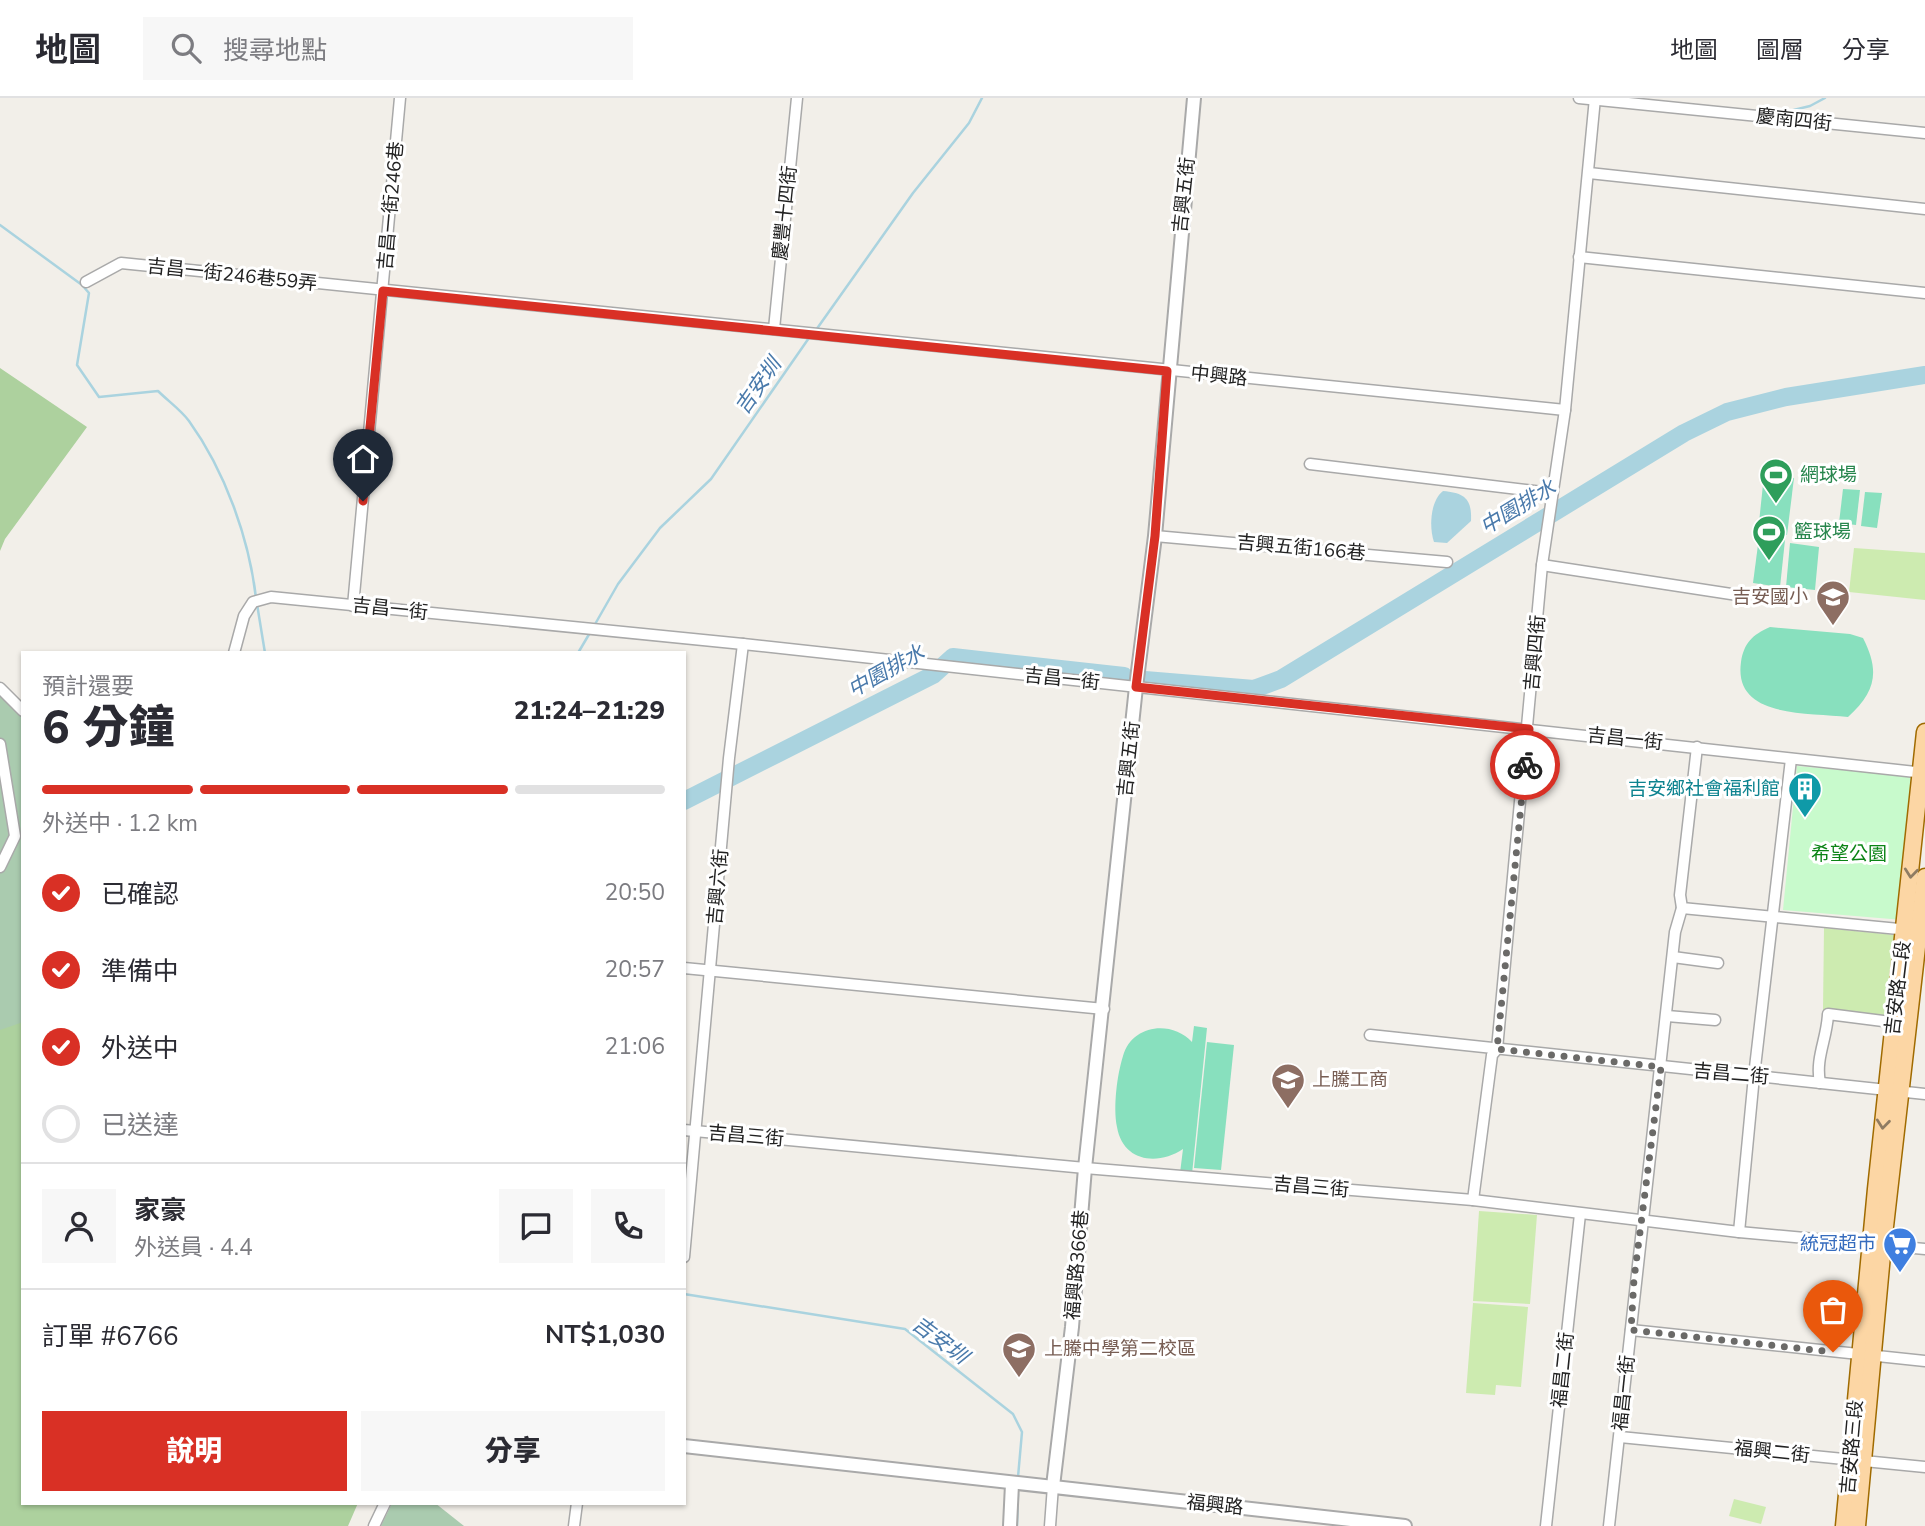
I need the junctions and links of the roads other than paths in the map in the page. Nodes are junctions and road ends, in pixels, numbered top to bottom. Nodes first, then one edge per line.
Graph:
1 (400, 98) edge
2 (797, 98) edge
3 (1194, 98) edge
4 (1578, 98) edge
5 (1595, 99) edge
6 (1925, 133) edge
7 (1589, 173) junction
8 (1925, 209) edge
9 (1579, 257) junction
10 (86, 282) dead end
11 (383, 291) junction
12 (1925, 293) edge
13 (774, 329) junction
14 (1167, 371) junction
15 (1565, 410) junction
16 (1310, 464) dead end
17 (1552, 489) junction
18 (1155, 536) junction
19 (1447, 562) dead end
20 (1542, 565) junction
21 (1744, 596) dead end
22 (353, 606) junction
23 (743, 644) junction
24 (235, 651) edge
25 (1136, 687) junction
26 (0, 688) edge
27 (21, 709) edge
28 (1529, 729) junction
29 (1925, 732) edge
30 (0, 744) edge
31 (1697, 747) junction
32 (1791, 759) junction
33 (1923, 774) edge
34 (0, 867) edge
35 (1925, 877) edge
36 (1682, 908) junction
37 (1773, 918) junction
38 (1913, 930) junction
39 (1672, 957) junction
40 (1718, 963) dead end
41 (686, 968) edge
42 (711, 971) junction
43 (1104, 1009) junction
44 (1667, 1016) junction
45 (1715, 1020) dead end
46 (1883, 1021) dead end
47 (1370, 1035) dead end
48 (1497, 1049) junction
49 (1661, 1067) junction
50 (1754, 1076) junction
51 (1820, 1083) junction
52 (1894, 1091) junction
53 (1925, 1094) edge
54 (686, 1130) edge
55 (696, 1131) junction
56 (1085, 1168) junction
57 (1474, 1200) junction
58 (1580, 1214) junction
59 (1642, 1219) junction
60 (1739, 1232) junction
61 (686, 1235) edge
62 (1877, 1243) junction
63 (1925, 1249) edge
64 (1631, 1330) junction
65 (1867, 1355) junction
66 (1925, 1361) edge
67 (1620, 1437) junction
68 (686, 1446) edge
69 (1858, 1460) junction
70 (1925, 1467) edge
71 (1018, 1484) junction
72 (1053, 1486) junction
73 (385, 1505) edge
74 (577, 1505) edge
75 (374, 1526) edge
76 (575, 1526) edge
77 (1010, 1526) edge
78 (1050, 1526) edge
79 (1405, 1526) edge
80 (1546, 1526) edge
81 (1609, 1526) edge
82 (1844, 1526) edge
83 (1857, 1526) edge

1 - 11 street, 吉昌一街246巷
2 - 13 street, 慶豐十四街
3 - 14 street, 吉興五街
4 - 5 street, 慶南四街
5 - 6 street, 慶南四街
5 - 7 street
7 - 8 street
7 - 9 street
9 - 12 street
9 - 15 street
10 - 11 street, 吉昌一街246巷59弄
11 - 13 street
11 - 22 street, 吉昌一街246巷
13 - 14 street, 中興路
14 - 15 street, 中興路
14 - 18 street, 吉興五街
15 - 17 street
16 - 17 street
17 - 20 street, 吉興四街
18 - 19 street, 吉興五街166巷
18 - 25 street, 吉興五街
20 - 21 street
20 - 28 street, 吉興四街
22 - 23 street, 吉昌一街
22 - 24 street, 吉昌一街
23 - 25 street, 吉昌一街
23 - 42 street, 吉興六街
25 - 28 street, 吉昌一街
25 - 43 street, 吉興五街
26 - 27 street
28 - 31 street, 吉昌一街
28 - 48 street, 吉興四街
29 - 33 main road, 吉安路二段
30 - 34 street
31 - 32 street, 吉昌一街
31 - 36 street, 福昌一街
32 - 33 street, 吉昌一街
32 - 37 street
33 -> 38 main road, 吉安路二段
35 - 38 main road, 吉安路二段
36 - 37 street
36 - 39 street, 福昌一街
37 - 38 street
37 - 50 street
38 - 52 main road, 吉安路二段
39 - 40 street
39 - 44 street, 福昌一街
41 - 42 street
42 - 43 street
42 - 55 street, 吉興六街
43 - 56 street, 吉興五街
44 - 45 street
44 - 49 street, 福昌一街
46 - 51 street
47 - 48 street, 吉昌二街
48 - 49 street, 吉昌二街
48 - 57 street, 吉興四街
49 - 50 street, 吉昌二街
49 - 59 street, 福昌一街
50 - 51 street, 吉昌二街
50 - 60 street
51 - 52 street, 吉昌二街
52 - 53 street, 吉昌二街
52 - 62 main road, 吉安路二段
54 - 55 street, 吉昌三街
55 - 56 street, 吉昌三街
55 - 61 street, 吉興六街
56 - 57 street, 吉昌三街
56 - 72 street, 福興路366巷
57 - 58 street, 吉昌三街
58 - 59 street, 吉昌三街
58 - 80 street, 福昌二街
59 - 60 street, 吉昌三街
59 - 64 street, 福昌一街
60 - 62 street, 吉昌三街
62 - 63 street, 吉昌三街
62 - 65 main road, 吉安路三段
64 - 65 street
64 - 67 street, 福昌一街
65 - 66 street
65 - 69 main road, 吉安路三段
67 - 69 street, 福興二街
67 - 81 street, 福昌一街
68 - 71 street, 福興路
69 - 70 street, 福興二街
69 - 82 main road, 吉安路三段
69 - 83 main road, 吉安路三段
71 - 72 street, 福興路
71 - 77 street
72 - 78 street
72 - 79 street, 福興路
73 - 75 street
74 - 76 street

